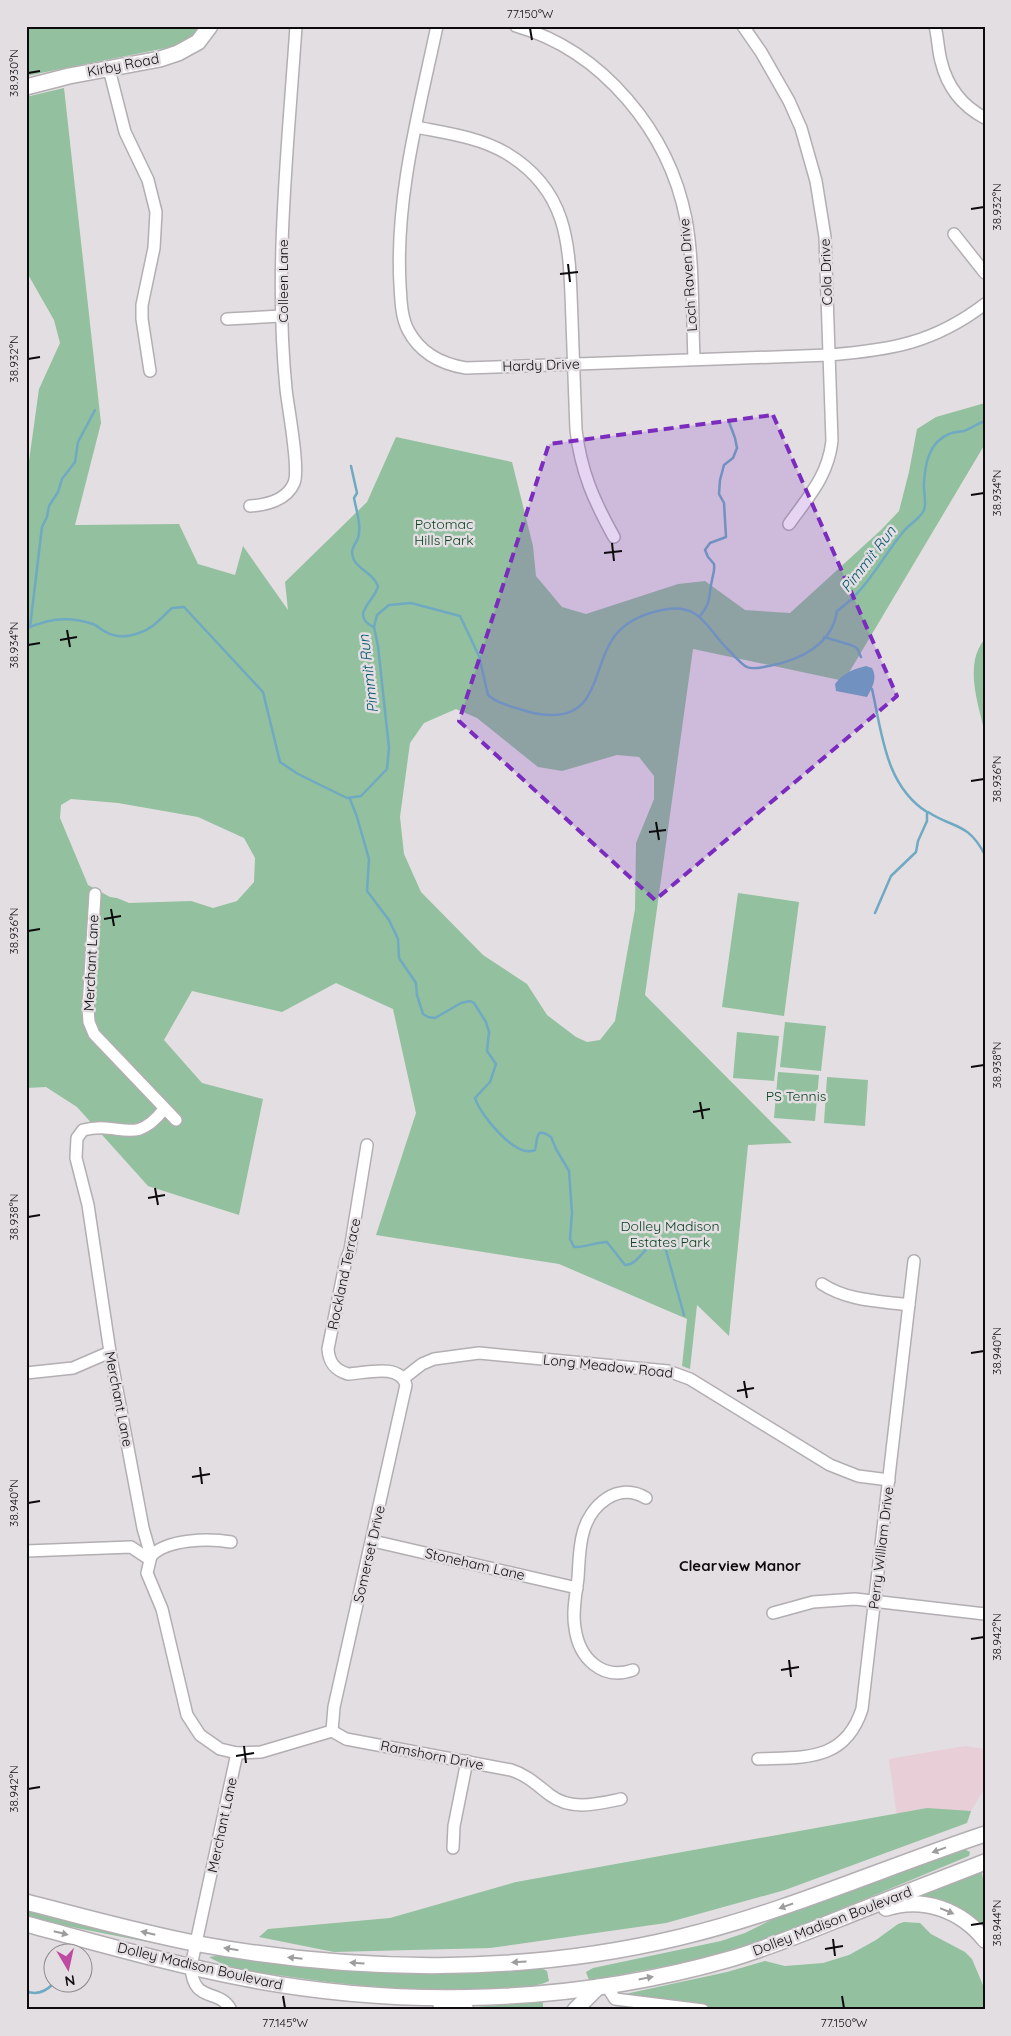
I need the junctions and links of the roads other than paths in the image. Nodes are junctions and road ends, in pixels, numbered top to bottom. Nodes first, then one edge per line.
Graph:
1 (210, 26) edge
2 (296, 26) edge
3 (437, 26) edge
4 (516, 26) edge
5 (743, 26) edge
6 (934, 26) edge
7 (109, 69) junction
8 (26, 87) edge
9 (985, 118) edge
10 (416, 127) junction
11 (954, 234) dead end
12 (985, 273) edge
13 (985, 304) edge
14 (281, 316) junction
15 (227, 319) dead end
16 (829, 356) junction
17 (694, 359) junction
18 (574, 364) junction
19 (150, 371) dead end
20 (250, 506) dead end
21 (789, 524) dead end
22 (614, 537) dead end
23 (95, 894) dead end
24 (164, 1109) junction
25 (176, 1120) dead end
26 (367, 1145) dead end
27 (914, 1261) dead end
28 (822, 1284) dead end
29 (909, 1305) junction
30 (110, 1352) junction
31 (26, 1373) edge
32 (404, 1378) junction
33 (889, 1480) junction
34 (646, 1498) dead end
35 (372, 1541) junction
36 (231, 1542) dead end
37 (26, 1551) edge
38 (150, 1558) junction
39 (576, 1588) junction
40 (874, 1601) junction
41 (773, 1613) dead end
42 (985, 1614) edge
43 (633, 1670) dead end
44 (332, 1731) junction
45 (237, 1753) junction
46 (758, 1759) dead end
47 (467, 1761) junction
48 (621, 1799) dead end
49 (985, 1834) edge
50 (453, 1848) dead end
51 (984, 1860) edge
52 (985, 1878) edge
53 (26, 1902) edge
54 (26, 1924) edge
55 (816, 1930) junction
56 (985, 1940) edge
57 (196, 1943) junction
58 (192, 1966) junction
59 (602, 1986) junction
60 (395, 1996) junction
61 (231, 2010) edge
62 (466, 2010) edge
63 (575, 2010) edge
64 (703, 2010) edge

1 - 7 main road, Kirby Road
2 - 14 street, Colleen Lane
3 - 10 street, Hardy Drive
4 - 17 street, Loch Raven Drive
5 - 16 street, Cola Drive
6 - 9 street
7 - 8 main road, Kirby Road
7 - 19 street
10 - 18 street
10 - 18 street, Hardy Drive
11 - 12 street
13 - 16 street, Hardy Drive
14 - 15 street
14 - 20 street, Colleen Lane
16 - 17 street, Hardy Drive
16 - 21 street, Cola Drive
17 - 18 street, Hardy Drive
18 - 22 street
23 - 24 street, Merchant Lane
24 - 25 street
24 - 30 street, Merchant Lane
26 - 32 street, Rockland Terrace
27 - 29 street, Perry William Drive
28 - 29 street
29 - 33 street, Perry William Drive
30 - 31 street
30 - 38 street, Merchant Lane
32 - 33 street, Long Meadow Road
32 - 35 street, Somerset Drive
33 - 40 street, Perry William Drive
34 - 39 street
35 - 39 street, Stoneham Lane
35 - 44 street, Somerset Drive
36 - 38 street
37 - 38 street
38 - 45 street, Merchant Lane
39 - 43 street
40 - 41 street
40 - 42 street
40 - 46 street, Perry William Drive
44 - 45 street
44 - 47 street, Ramshorn Drive
45 - 57 street, Merchant Lane
47 - 48 street, Ramshorn Drive
47 - 50 street
49 -> 57 main road, Dolley Madison Boulevard
51 - 52 main road
51 - 55 main road, Dolley Madison Boulevard
57 -> 53 main road, Dolley Madison Boulevard
54 -> 58 main road, Dolley Madison Boulevard
55 -> 56 main road
59 -> 55 main road, Dolley Madison Boulevard
57 - 58 street, Merchant Lane
58 - 60 main road, Dolley Madison Boulevard
58 - 61 street
59 - 60 main road, Dolley Madison Boulevard
59 - 63 main road
59 - 64 street
60 - 62 main road

